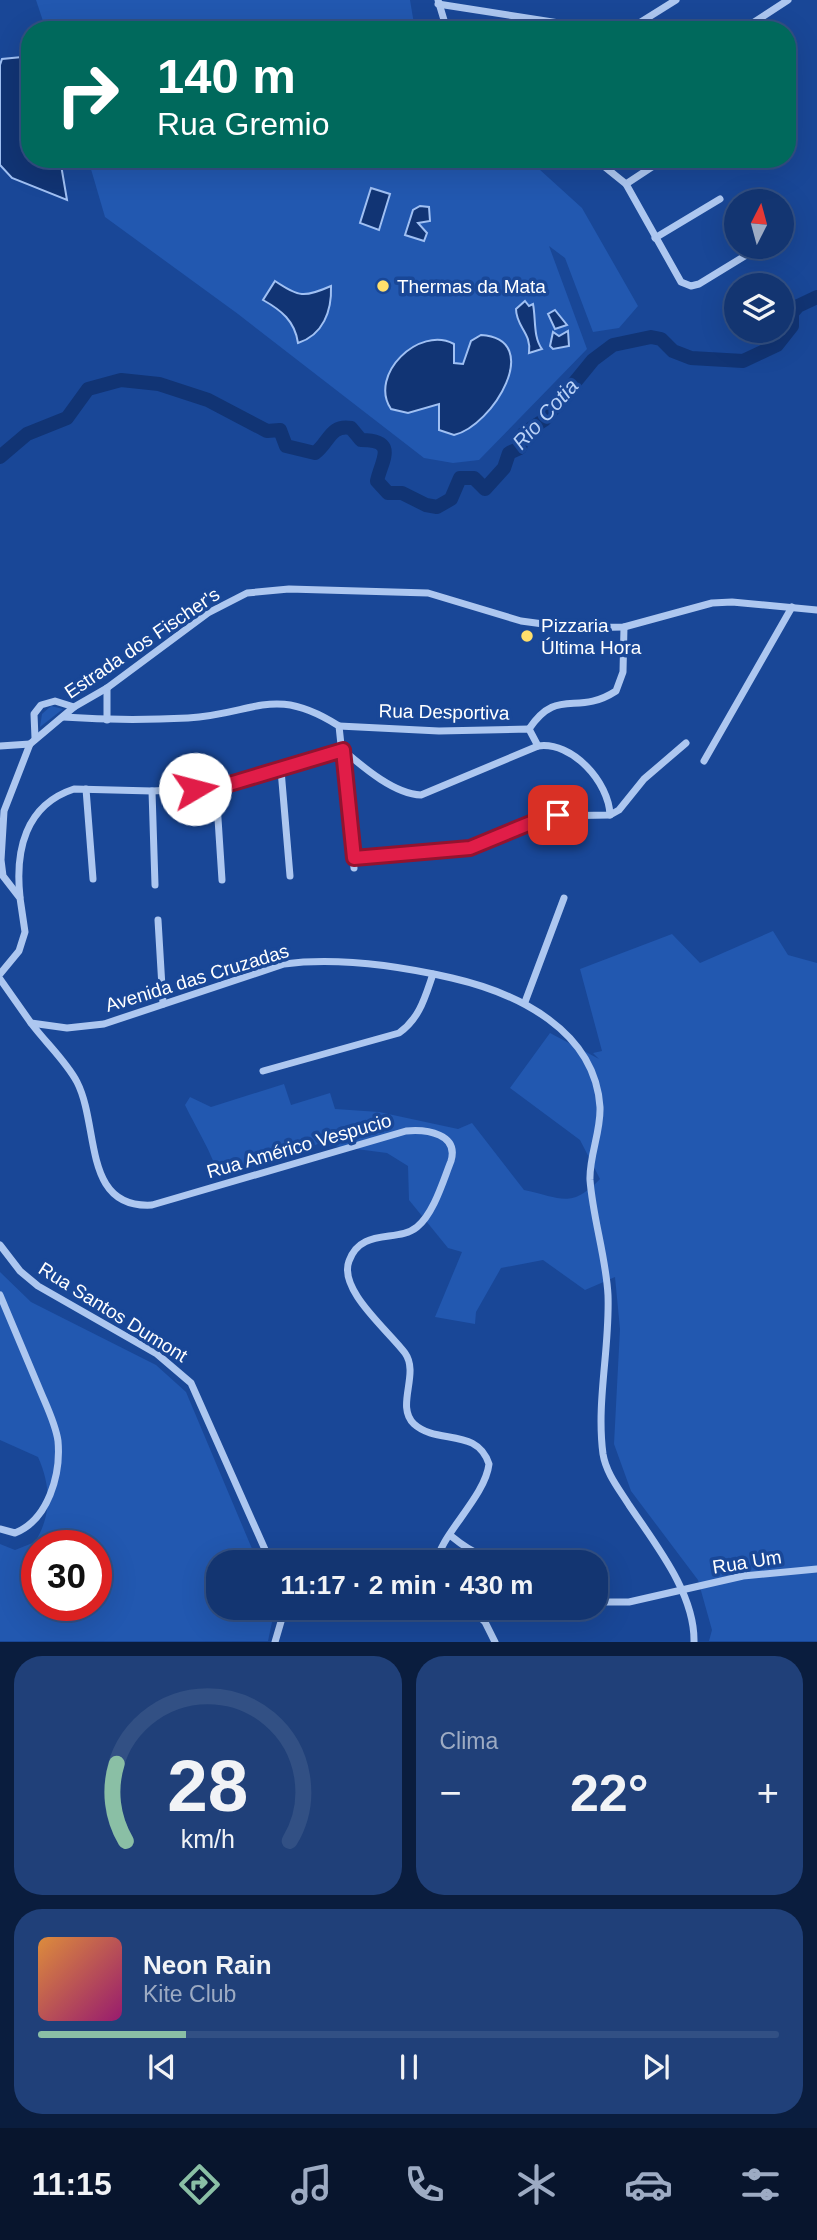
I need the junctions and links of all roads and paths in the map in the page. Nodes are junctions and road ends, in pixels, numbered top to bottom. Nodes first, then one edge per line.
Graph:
1 (676, 0) edge
2 (788, 0) edge
3 (438, 2) edge
4 (444, 21) edge
5 (551, 21) edge
6 (642, 21) edge
7 (756, 21) edge
8 (606, 168) edge
9 (650, 168) edge
10 (626, 184) junction
11 (720, 199) dead end
12 (655, 238) junction
13 (740, 259) edge
14 (792, 607) junction
15 (817, 610) edge
16 (624, 627) junction
17 (107, 688) junction
18 (74, 707) junction
19 (63, 717) junction
20 (107, 720) junction
21 (339, 726) junction
22 (529, 729) junction
23 (32, 741) junction
24 (686, 743) dead end
25 (0, 746) edge
26 (538, 746) junction
27 (343, 750) junction
28 (704, 761) dead end
29 (281, 769) junction
30 (216, 788) junction
31 (86, 789) junction
32 (152, 791) junction
33 (2, 811) edge
34 (610, 815) junction
35 (354, 858) junction
36 (354, 868) dead end
37 (18, 873) junction
38 (1, 876) edge
39 (290, 876) dead end
40 (93, 879) dead end
41 (222, 880) dead end
42 (155, 885) dead end
43 (20, 898) junction
44 (564, 898) dead end
45 (158, 920) dead end
46 (433, 974) junction
47 (0, 977) edge
48 (525, 1002) junction
49 (163, 1004) junction
50 (31, 1023) junction
51 (263, 1071) dead end
52 (0, 1245) edge
53 (0, 1295) edge
54 (0, 1529) edge
55 (451, 1536) junction
56 (265, 1550) edge
57 (441, 1550) edge
58 (469, 1550) edge
59 (817, 1569) edge
60 (678, 1591) junction
61 (608, 1602) edge
62 (281, 1620) edge
63 (483, 1620) edge
64 (275, 1642) edge
65 (495, 1642) edge
66 (694, 1642) edge

1 - 6 street
2 - 7 street
3 - 4 street
3 - 5 street
8 - 10 street
9 - 10 street
10 - 12 street
11 - 12 street
12 - 13 street
14 - 15 street, Estrada dos Fischer's
14 - 16 street, Estrada dos Fischer's
14 - 28 street
16 - 17 street, Estrada dos Fischer's
16 - 22 street
17 - 18 street, Estrada dos Fischer's
17 - 20 street
18 - 19 street, Estrada dos Fischer's
18 - 23 street
19 - 20 street
19 - 23 street, Estrada dos Fischer's
20 - 21 street
21 - 22 street, Rua Desportiva
21 - 27 street
22 - 26 street, Rua Desportiva
23 - 25 street
23 - 33 street
24 - 34 street
26 - 27 street
26 - 34 street
27 - 29 street
27 - 35 street
29 - 30 street
29 - 39 street
30 - 32 street
30 - 41 street
31 - 32 street
31 - 37 street
31 - 40 street
32 - 42 street
33 - 38 street
34 - 35 street
35 - 36 street
37 - 38 street
37 - 43 street
38 - 43 street
43 - 47 street
44 - 48 street
45 - 49 street
46 - 48 street, Avenida das Cruzadas
46 - 49 street, Avenida das Cruzadas
46 - 51 street
47 - 50 street
48 - 60 street, Avenida das Cruzadas
49 - 50 street, Avenida das Cruzadas
50 - 55 street, Rua Américo Vespucio
52 - 56 street, Rua Santos Dumont
53 - 54 street
55 - 57 street
55 - 58 street
59 - 60 street, Rua Um
60 - 61 street, Rua Um
60 - 66 street, Avenida das Cruzadas
62 - 64 street
63 - 65 street

